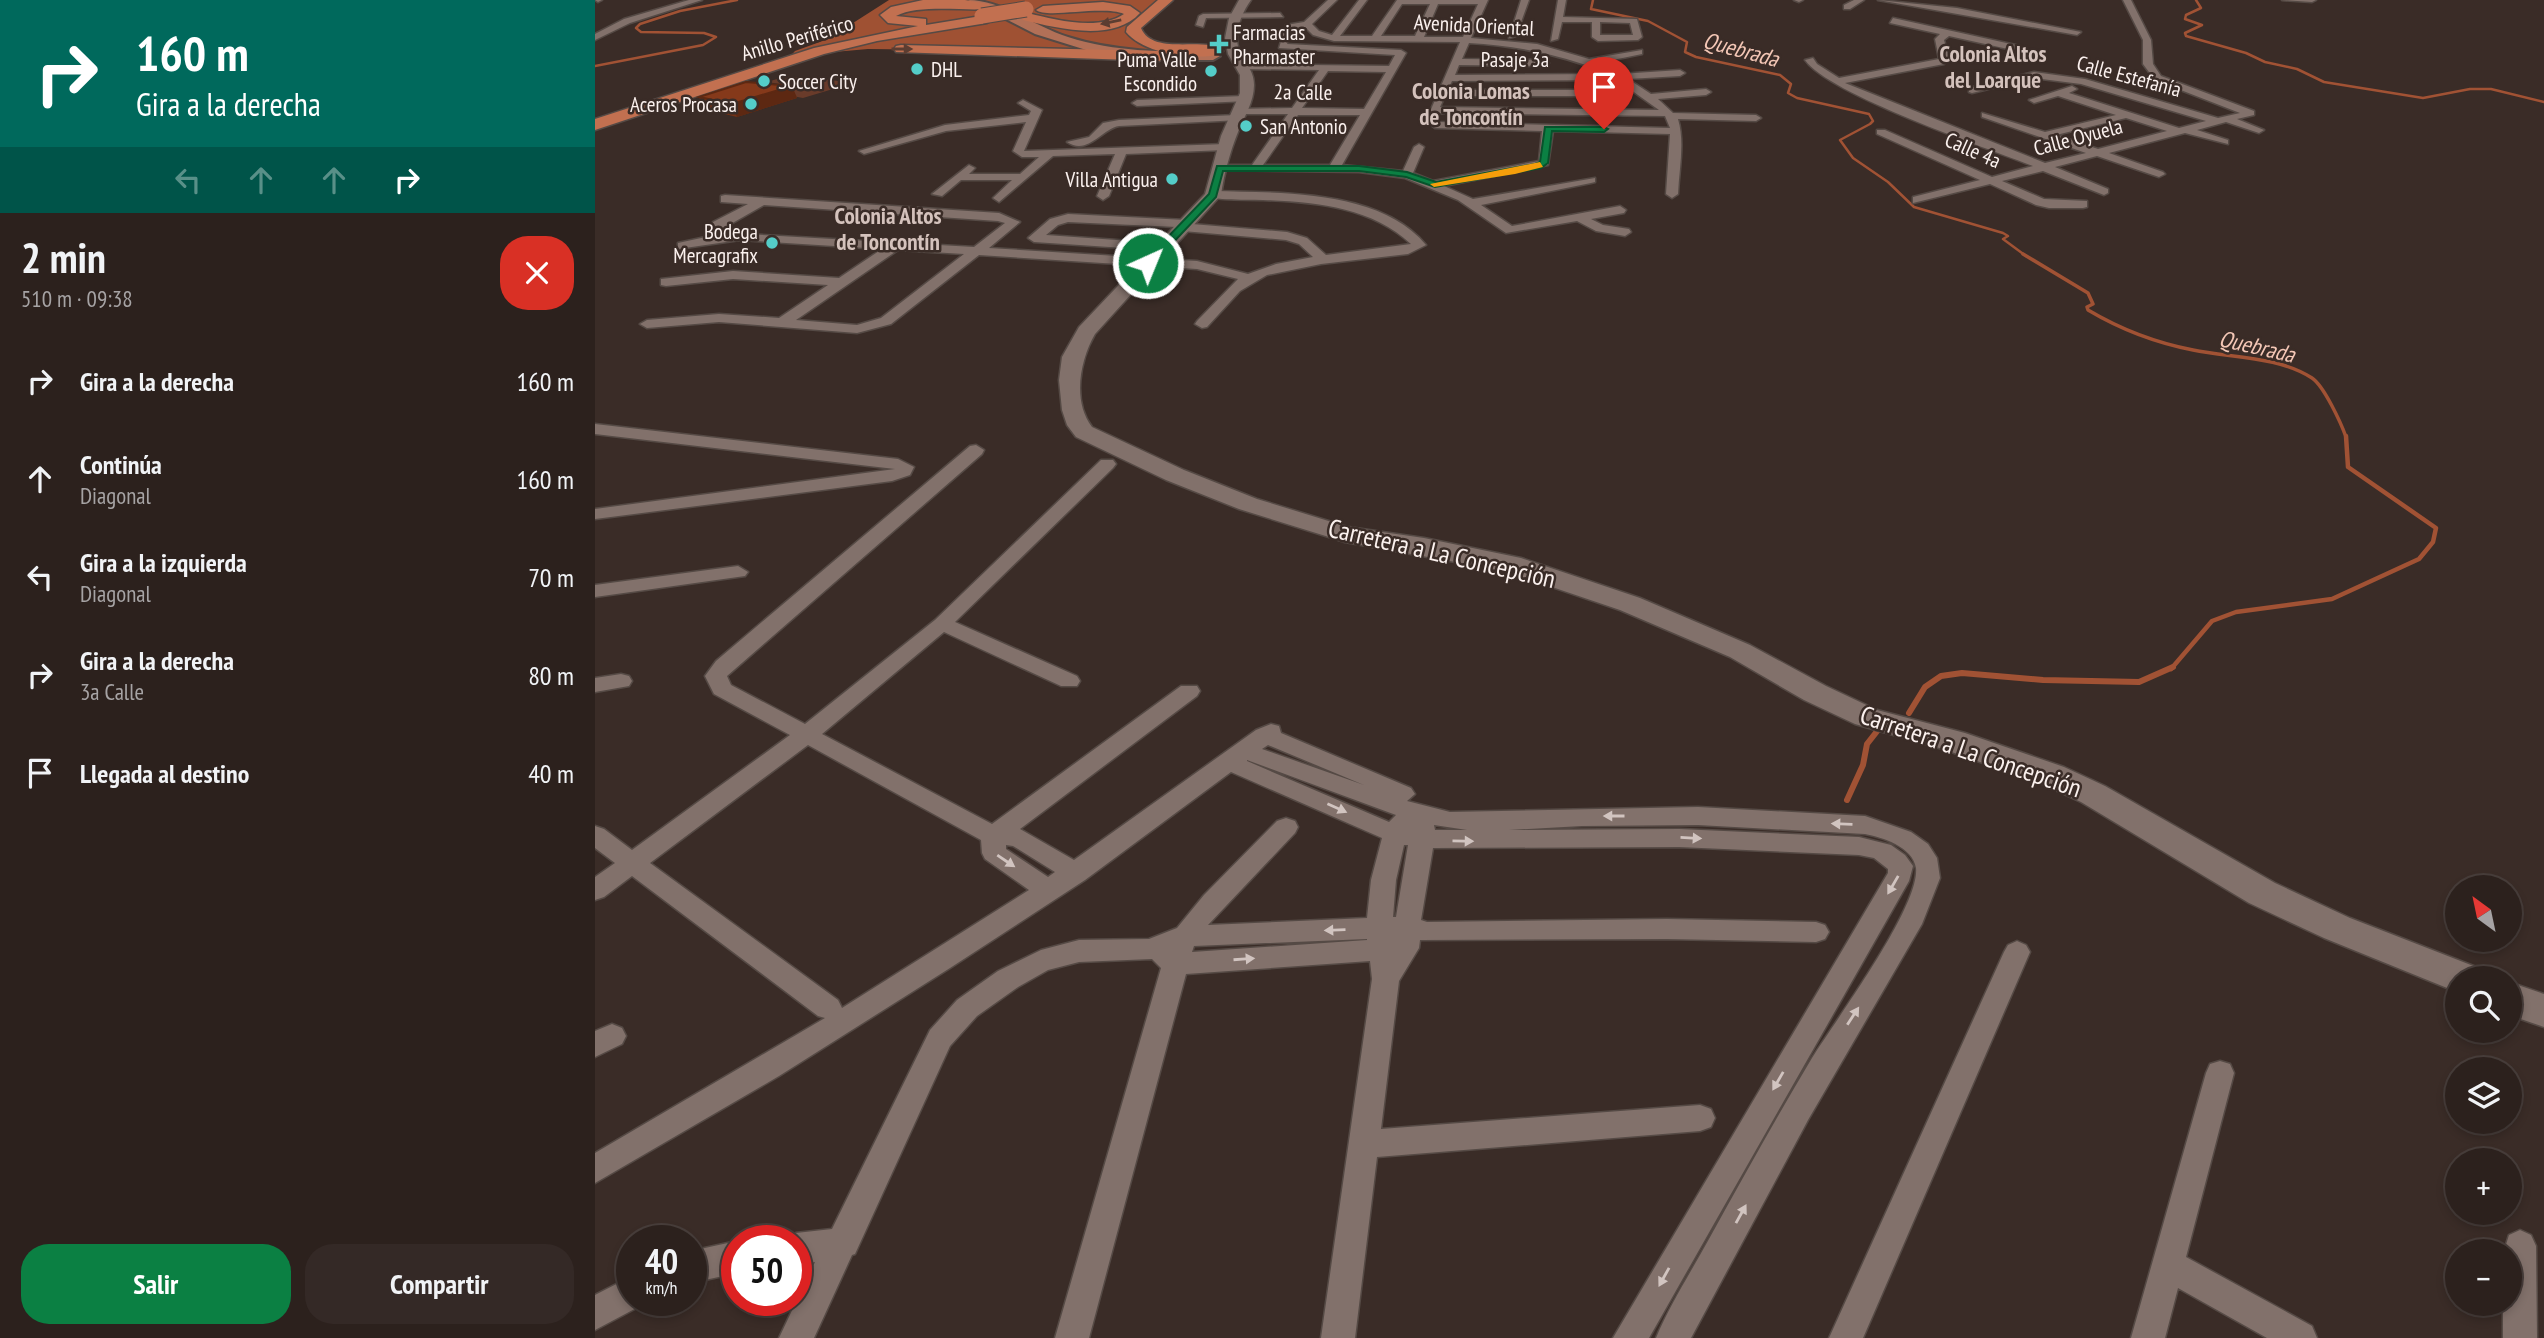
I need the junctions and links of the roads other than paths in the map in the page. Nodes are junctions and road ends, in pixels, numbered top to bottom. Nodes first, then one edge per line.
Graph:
1 (698, 0) edge
2 (889, 0) edge
3 (974, 0) edge
4 (1066, 0) edge
5 (1079, 0) edge
6 (1099, 0) edge
7 (1166, 0) edge
8 (1332, 0) edge
9 (1363, 0) edge
10 (1525, 0) edge
11 (1562, 0) edge
12 (1860, 0) edge
13 (1882, 0) edge
14 (2127, 0) edge
15 (2285, 0) edge
16 (2312, 0) edge
17 (1436, 1) edge
18 (1484, 1) edge
19 (1920, 2) edge
20 (1244, 6) edge
21 (1847, 7) dead end
22 (1006, 12) edge
23 (869, 13) dead end
24 (2034, 13) dead end
25 (1280, 15) dead end
26 (1557, 19) junction
27 (2014, 19) junction
28 (1596, 20) junction
29 (2054, 21) dead end
30 (1307, 24) junction
31 (1200, 25) dead end
32 (2042, 25) junction
33 (1996, 26) dead end
34 (838, 32) dead end
35 (2077, 32) dead end
36 (1947, 33) junction
37 (1512, 36) dead end
38 (595, 37) edge
39 (1334, 38) junction
40 (1375, 39) junction
41 (1554, 39) dead end
42 (1417, 40) junction
43 (1467, 40) junction
44 (1574, 46) dead end
45 (2017, 48) junction
46 (1554, 50) junction
47 (1639, 52) dead end
48 (2027, 53) dead end
49 (1226, 54) junction
50 (791, 56) junction
51 (1159, 56) junction
52 (1810, 60) dead end
53 (1455, 62) junction
54 (1590, 62) junction
55 (1544, 63) dead end
56 (1325, 68) junction
57 (1391, 69) junction
58 (1680, 73) dead end
59 (1624, 77) junction
60 (1448, 78) junction
61 (1839, 81) junction
62 (2094, 83) junction
63 (1972, 90) dead end
64 (1706, 92) dead end
65 (1441, 93) junction
66 (1601, 93) dead end
67 (2059, 93) junction
68 (1649, 97) junction
69 (2034, 100) dead end
70 (1023, 103) dead end
71 (1137, 103) dead end
72 (1241, 109) junction
73 (1434, 110) junction
74 (1297, 111) junction
75 (1365, 112) junction
76 (1668, 115) junction
77 (1986, 115) dead end
78 (2126, 115) junction
79 (595, 118) edge
80 (1033, 118) junction
81 (1756, 118) dead end
82 (2222, 120) junction
83 (2049, 121) dead end
84 (595, 125) edge
85 (1548, 128) junction
86 (2071, 129) junction
87 (2259, 130) dead end
88 (1676, 131) junction
89 (2180, 131) junction
90 (1881, 132) dead end
91 (2049, 135) junction
92 (2224, 142) dead end
93 (1419, 146) dead end
94 (1226, 147) junction
95 (1053, 148) junction
96 (1122, 150) junction
97 (865, 151) dead end
98 (2096, 152) junction
99 (972, 164) dead end
100 (2043, 167) junction
101 (1220, 168) junction
102 (1255, 169) junction
103 (1334, 169) junction
104 (2159, 174) dead end
105 (1407, 175) junction
106 (959, 177) junction
107 (1022, 177) junction
108 (1591, 180) dead end
109 (1993, 180) junction
110 (1435, 184) junction
111 (2104, 191) dead end
112 (938, 194) dead end
113 (1672, 194) dead end
114 (1213, 195) junction
115 (1103, 197) dead end
116 (999, 198) dead end
117 (725, 199) dead end
118 (1917, 200) dead end
119 (763, 201) junction
120 (1472, 203) junction
121 (2083, 204) dead end
122 (1620, 210) dead end
123 (1580, 218) junction
124 (1184, 225) junction
125 (1625, 232) dead end
126 (724, 237) junction
127 (1018, 237) dead end
128 (1034, 238) junction
129 (683, 246) dead end
130 (895, 246) junction
131 (977, 251) junction
132 (1144, 254) junction
133 (1325, 261) junction
134 (1249, 278) junction
135 (666, 282) dead end
136 (843, 282) junction
137 (783, 321) junction
138 (647, 324) dead end
139 (1202, 324) dead end
140 (595, 429) edge
141 (624, 433) junction
142 (595, 437) edge
143 (976, 450) dead end
144 (898, 464) junction
145 (1107, 464) dead end
146 (595, 503) edge
147 (595, 514) edge
148 (738, 572) dead end
149 (595, 591) edge
150 (942, 624) junction
151 (621, 681) dead end
152 (1069, 681) dead end
153 (595, 685) edge
154 (1189, 691) dead end
155 (806, 735) junction
156 (1413, 819) junction
157 (1286, 827) dead end
158 (595, 835) edge
159 (993, 836) junction
160 (633, 862) junction
161 (1076, 873) junction
162 (595, 890) edge
163 (1049, 890) junction
164 (1816, 932) dead end
165 (1400, 937) junction
166 (1181, 950) junction
167 (2017, 952) dead end
168 (2445, 971) edge
169 (2522, 1003) edge
170 (828, 1008) dead end
171 (2544, 1012) edge
172 (2220, 1073) dead end
173 (1700, 1118) dead end
174 (1364, 1144) junction
175 (595, 1169) edge
176 (843, 1243) junction
177 (812, 1247) edge
178 (2169, 1265) junction
179 (616, 1302) edge
180 (595, 1314) edge
181 (2520, 1316) edge
182 (796, 1338) edge
183 (1072, 1338) edge
184 (1338, 1338) edge
185 (1630, 1338) edge
186 (1673, 1338) edge
187 (1846, 1338) edge
188 (2148, 1338) edge
189 (2300, 1338) edge
190 (2520, 1338) edge

1 - 38 street
2 - 23 highway
3 - 22 main road
4 - 22 highway
5 - 22 highway, Anillo Periférico
6 - 22 highway, Anillo Periférico
7 - 49 highway
8 - 30 street
9 - 39 street
10 - 37 street
11 - 26 street
12 - 21 street
13 - 19 street
14 - 82 street, Calle Oyuela
15 - 16 street
17 - 18 street
17 - 40 street
17 - 42 street
18 - 43 street
19 - 27 street
19 - 36 street
20 - 25 street
20 - 31 street
20 - 49 main road, Carretera a La Concepción
22 - 22 highway
22 -> 22 highway
22 - 49 main road
22 - 50 highway, Anillo Periférico
22 - 51 main road
24 - 27 street
26 - 28 street
26 - 41 street
27 - 32 street
27 - 33 street
28 - 28 street
29 - 32 street, Calle Estefanía
30 - 39 street, Avenida Oriental
30 - 57 street
32 - 35 street
32 - 45 street, Calle Estefanía
34 - 50 highway
36 - 45 street
36 - 61 street
39 - 40 street, Avenida Oriental
40 - 42 street, Avenida Oriental
42 - 43 street, Avenida Oriental
43 - 46 street, Avenida Oriental
43 - 53 street
44 - 46 street
45 - 48 street
46 - 54 street, Avenida Oriental
47 - 54 street
49 - 51 main road
49 - 56 street
49 - 72 main road, Carretera a La Concepción
50 -> 51 highway
50 - 79 highway, Anillo Periférico
50 - 84 highway, Anillo Periférico
52 - 61 street
53 - 55 street
53 - 60 street
54 - 59 street, Avenida Oriental
56 - 57 street
56 - 74 street
57 - 75 street
58 - 59 street, Pasaje 3a
59 - 60 street, Pasaje 3a
59 - 68 street, Avenida Oriental
60 - 65 street
61 - 100 street
62 - 63 street, Calle Estefanía
62 - 67 street
62 - 82 street, Calle Estefanía
64 - 68 street
65 - 66 street
65 - 73 street
67 - 69 street
67 - 78 street
68 - 76 street, Avenida Oriental
70 - 80 street
71 - 72 street
72 - 74 street, 2a Calle
72 - 94 main road, Carretera a La Concepción
72 - 95 street
73 - 76 street
73 - 85 street
74 - 75 street, 2a Calle
74 - 102 street
75 - 103 street
76 - 81 street
76 - 88 street, Avenida Oriental
77 - 91 street
78 - 86 street
78 - 89 street
80 - 95 street
80 - 97 street
82 - 87 street, Calle Estefanía
82 - 89 street, Calle Oyuela
83 - 86 street
85 - 88 street
85 - 110 street
86 - 91 street
88 - 113 street, Avenida Oriental
89 - 92 street
89 - 98 street, Calle Oyuela
90 - 109 street, Calle 4a
91 - 98 street
93 - 105 street
94 - 96 street
94 - 101 main road, Carretera a La Concepción
95 - 96 street
95 - 107 street
96 - 115 street
98 - 100 street, Calle Oyuela
98 - 104 street
99 - 106 street
100 - 109 street, Calle Oyuela
100 - 111 street
101 - 102 street
101 - 114 main road, Carretera a La Concepción
102 - 103 street
103 - 105 street
105 - 110 street
106 - 107 street
106 - 112 street
107 - 116 street
108 - 120 street
109 - 118 street, Calle Oyuela
109 - 121 street, Calle 4a
110 - 120 street
114 - 124 main road, Carretera a La Concepción
114 - 133 street
117 - 119 street
119 - 126 street
119 - 131 street
120 - 123 street
122 - 123 street
123 - 125 street
124 - 128 street
124 - 132 main road, Carretera a La Concepción
124 - 133 street
126 - 129 street
126 - 130 street
127 - 128 street
128 - 132 street
130 - 131 street
130 - 136 street
131 - 132 street
131 - 137 street
132 - 134 street
132 - 168 main road, Carretera a La Concepción
133 - 134 street
134 - 139 street
135 - 136 street
136 - 137 street
137 - 138 street
140 - 141 street
141 - 142 street
141 - 144 street
143 - 155 street
144 - 146 street
144 - 147 street
145 - 150 street
148 - 149 street
150 - 152 street
150 - 155 street
151 - 153 street
154 - 159 street
155 - 159 street
155 - 160 street
156 - 161 street
156 - 165 street
156 -> 185 street
186 -> 156 street
157 - 166 street
158 - 160 street
159 - 161 street
159 -> 163 street
160 - 162 street
160 - 170 street
161 - 163 street
163 - 175 street
164 - 165 street
165 - 166 street
165 - 174 street
166 - 176 street
166 - 183 street
167 - 187 street
169 - 171 main road
172 - 178 street
173 - 174 street
174 - 184 street
176 - 177 street
176 - 182 street
178 - 188 street
178 - 189 street
179 - 180 street
181 - 190 street

